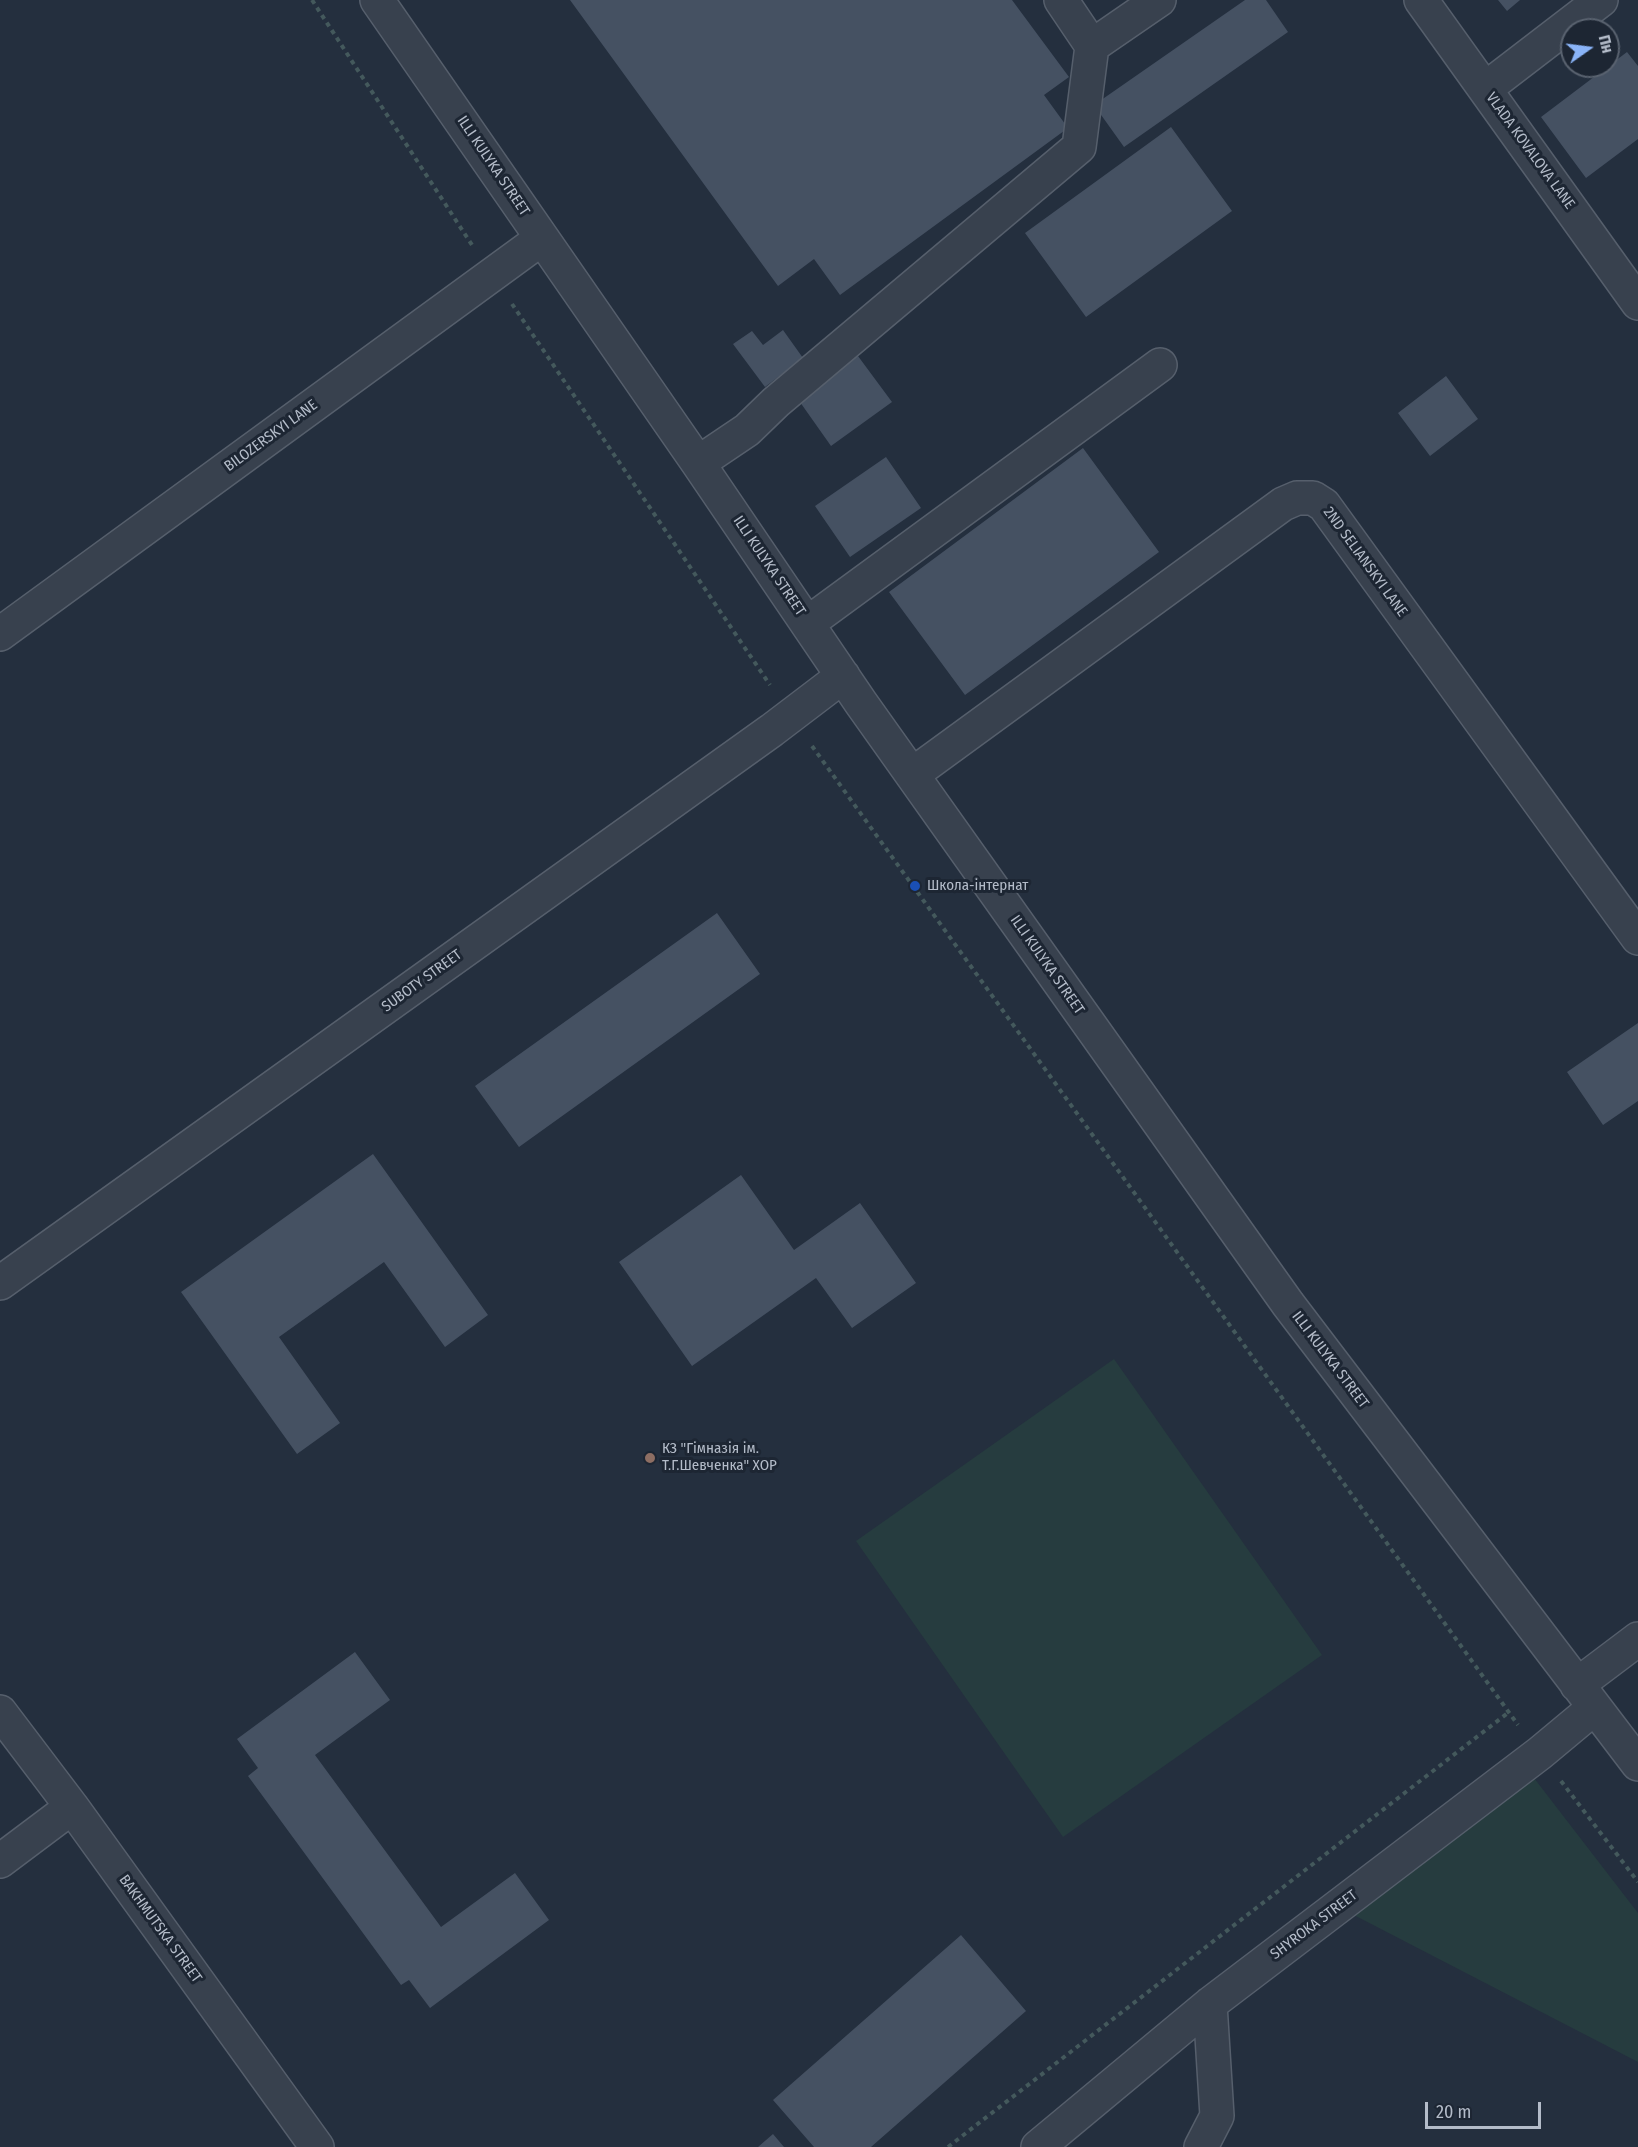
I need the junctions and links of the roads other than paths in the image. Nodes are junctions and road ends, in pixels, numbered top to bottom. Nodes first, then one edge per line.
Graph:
1 (378, 0) edge
2 (1060, 0) edge
3 (1159, 0) edge
4 (1421, 0) edge
5 (1601, 0) edge
6 (1092, 46) junction
7 (1485, 88) junction
8 (542, 239) junction
9 (1638, 303) edge
10 (1160, 365) dead end
11 (698, 462) junction
12 (808, 623) junction
13 (0, 634) edge
14 (843, 676) junction
15 (913, 774) junction
16 (1638, 938) edge
17 (0, 1283) edge
18 (1638, 1639) edge
19 (1586, 1696) junction
20 (0, 1712) edge
21 (1638, 1764) edge
22 (72, 1807) junction
23 (0, 1861) edge
24 (1210, 2004) junction
25 (316, 2147) edge
26 (1038, 2147) edge
27 (1201, 2147) edge

1 - 8 street, ILLI KULYKA STREET
2 - 6 street
3 - 6 street
4 - 7 street, VLADA KOVALOVA LANE
5 - 7 street
6 - 11 street
7 - 9 street, VLADA KOVALOVA LANE
8 - 11 street, ILLI KULYKA STREET
8 - 13 street, BILOZERSKYI LANE
10 - 12 street
11 - 12 street, ILLI KULYKA STREET
12 - 14 street, ILLI KULYKA STREET
14 - 15 street, ILLI KULYKA STREET
14 - 17 street, SUBOTY STREET
15 - 16 street, 2ND SELIANSKYI LANE
15 - 19 street, ILLI KULYKA STREET
18 - 19 street, SHYROKA STREET
19 - 21 street, ILLI KULYKA STREET
19 - 24 street, SHYROKA STREET
20 - 22 street, BAKHMUTSKA STREET
22 - 23 street
22 - 25 street, BAKHMUTSKA STREET
24 - 26 street, SHYROKA STREET
24 - 27 street

